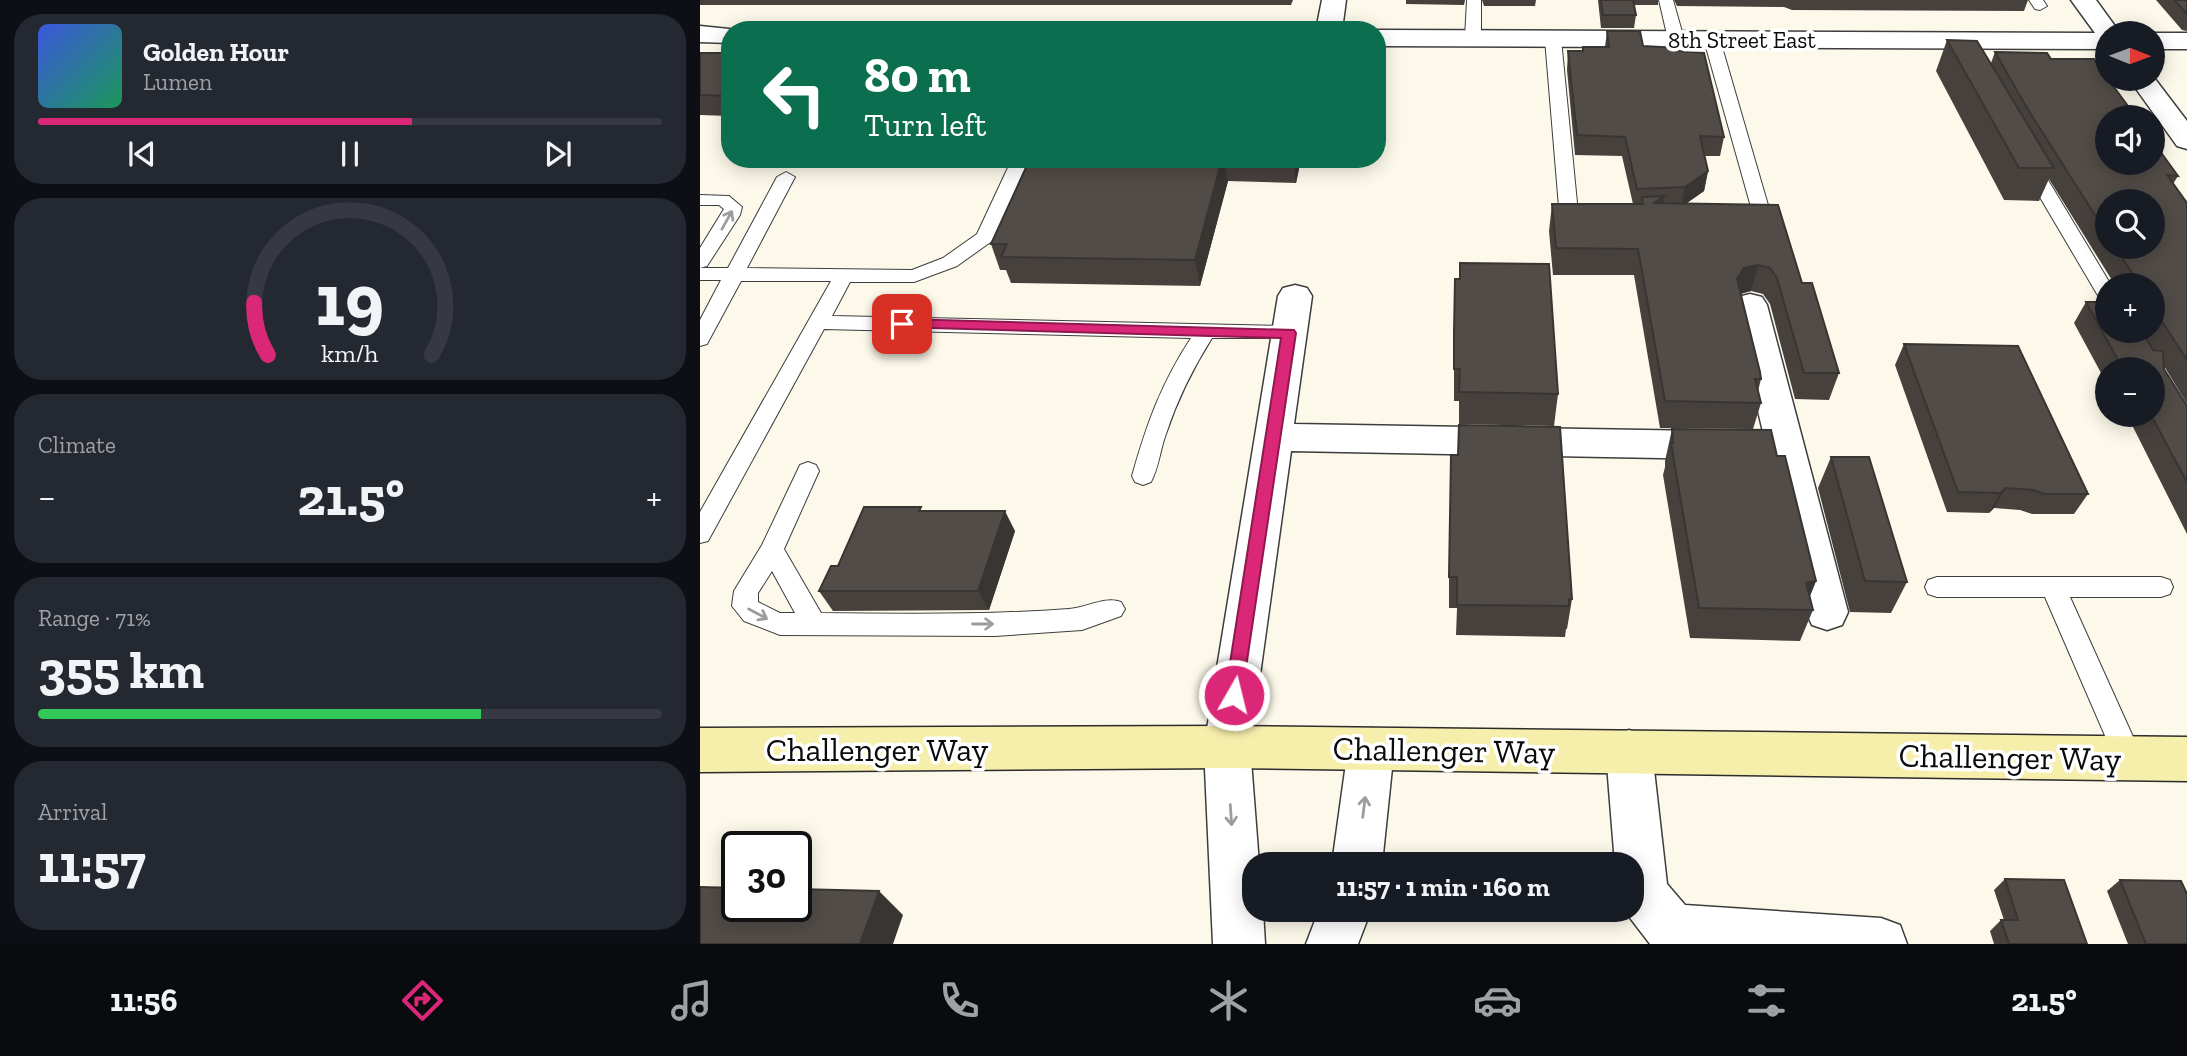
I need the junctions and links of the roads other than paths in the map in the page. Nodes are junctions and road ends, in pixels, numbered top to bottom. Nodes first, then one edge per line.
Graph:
1 (1334, 0) edge
2 (1474, 0) edge
3 (1666, 0) edge
4 (2083, 0) edge
5 (1330, 21) edge
6 (2099, 21) edge
7 (700, 34) edge
8 (721, 35) edge
9 (1386, 38) edge
10 (1473, 38) junction
11 (1553, 39) junction
12 (1676, 39) junction
13 (1712, 40) junction
14 (2165, 41) edge
15 (2187, 41) edge
16 (2095, 42) edge
17 (2150, 91) edge
18 (2187, 140) edge
19 (2022, 153) edge
20 (1017, 168) edge
21 (786, 177) dead end
22 (700, 200) edge
23 (1720, 213) edge
24 (1597, 218) edge
25 (700, 262) edge
26 (700, 274) edge
27 (2095, 274) edge
28 (734, 275) junction
29 (843, 277) junction
30 (1750, 305) dead end
31 (707, 308) edge
32 (1292, 314) joint
33 (819, 322) junction
34 (1206, 331) junction
35 (700, 339) edge
36 (1272, 437) junction
37 (1785, 446) junction
38 (808, 471) dead end
39 (1143, 476) dead end
40 (700, 534) edge
41 (772, 550) junction
42 (1937, 587) dead end
43 (2053, 587) junction
44 (2161, 587) dead end
45 (1112, 609) dead end
46 (1827, 612) dead end
47 (813, 624) junction
48 (1227, 747) junction
49 (1371, 749) junction
50 (700, 750) edge
51 (1629, 752) junction
52 (2130, 759) junction
53 (2187, 759) edge
54 (1358, 852) edge
55 (1340, 922) edge
56 (1240, 944) edge
57 (1332, 944) edge
58 (1881, 944) edge

1 - 5 street
2 - 10 lane
3 - 12 lane
4 - 6 street
7 - 8 street
9 - 10 street, 8th Street East
10 - 11 street, 8th Street East
11 - 12 street, 8th Street East
11 - 24 lane
12 - 13 street, 8th Street East
13 - 16 street, 8th Street East
13 - 23 lane
14 - 15 street
17 - 18 street
19 - 27 lane
20 - 29 lane
21 - 28 lane
25 -> 22 lane
26 - 28 lane
28 - 29 lane
28 - 31 lane
29 - 33 lane
30 - 37 street
31 - 35 lane
32 - 34 lane
32 - 36 street
33 - 34 lane
33 - 40 lane
34 - 39 lane
36 - 37 street
36 - 48 street
37 - 46 street
38 - 41 lane
41 - 47 lane
41 -> 47 lane
42 - 43 lane
43 - 44 lane
43 - 52 lane
47 -> 45 lane
48 - 49 main road, Challenger Way
48 - 50 main road, Challenger Way
48 -> 56 street
49 - 51 main road, Challenger Way
54 -> 49 street
51 - 52 main road, Challenger Way
51 - 58 street
52 - 53 main road, Challenger Way
55 - 57 street

